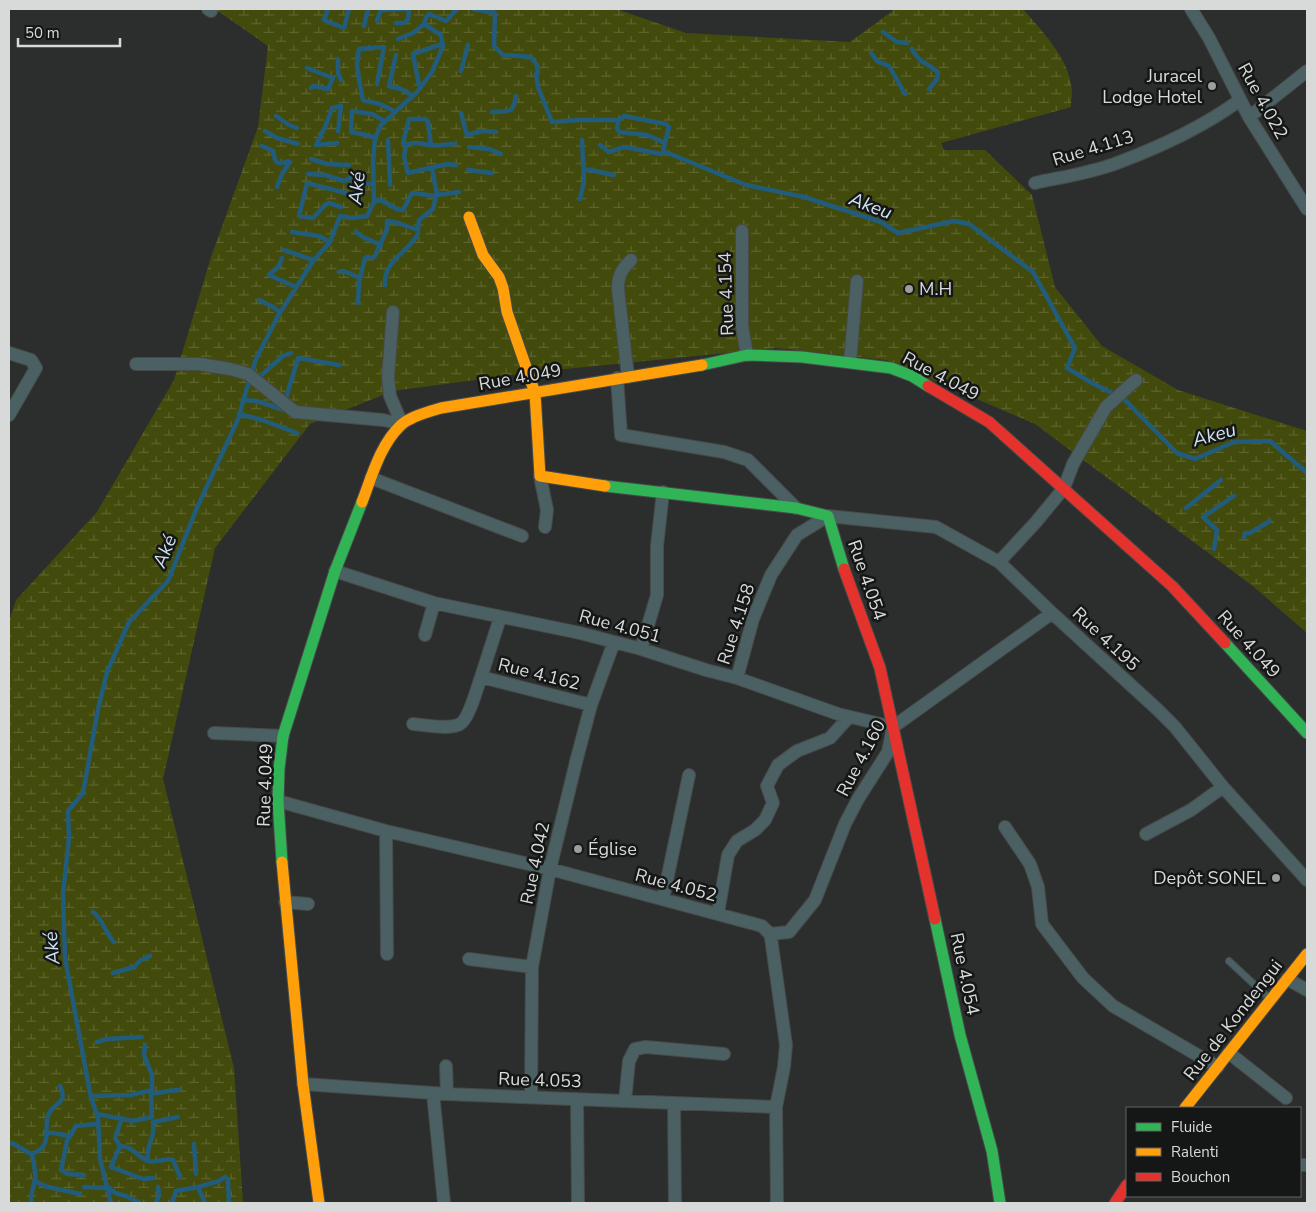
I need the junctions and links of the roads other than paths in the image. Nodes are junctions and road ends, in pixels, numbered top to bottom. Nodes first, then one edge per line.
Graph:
1 (1191, 9) edge
2 (1307, 71) edge
3 (1240, 100) junction
4 (1249, 117) junction
5 (1035, 184) dead end
6 (1307, 209) edge
7 (468, 217) dead end
8 (742, 231) dead end
9 (631, 260) dead end
10 (857, 281) dead end
11 (393, 312) dead end
12 (9, 353) edge
13 (747, 355) junction
14 (850, 362) junction
15 (136, 364) dead end
16 (623, 378) junction
17 (1136, 380) dead end
18 (535, 392) junction
19 (9, 415) edge
20 (402, 424) junction
21 (540, 476) junction
22 (371, 478) junction
23 (1064, 488) junction
24 (663, 492) junction
25 (796, 508) junction
26 (828, 516) junction
27 (545, 527) dead end
28 (522, 536) dead end
29 (999, 562) junction
30 (335, 571) junction
31 (434, 603) junction
32 (1052, 613) junction
33 (500, 618) junction
34 (425, 635) dead end
35 (614, 642) junction
36 (641, 649) junction
37 (481, 677) junction
38 (737, 678) junction
39 (591, 705) junction
40 (849, 717) junction
41 (412, 724) dead end
42 (893, 727) junction
43 (214, 733) dead end
44 (1307, 733) edge
45 (283, 736) junction
46 (689, 775) dead end
47 (1223, 788) junction
48 (278, 801) junction
49 (1005, 827) dead end
50 (386, 831) junction
51 (1146, 834) dead end
52 (550, 869) junction
53 (1307, 880) edge
54 (663, 899) junction
55 (286, 902) junction
56 (308, 904) dead end
57 (718, 914) junction
58 (770, 934) junction
59 (387, 954) dead end
60 (1307, 954) edge
61 (469, 960) dead end
62 (1229, 961) dead end
63 (532, 967) junction
64 (1287, 979) junction
65 (1307, 990) edge
66 (1271, 1000) junction
67 (1230, 1053) junction
68 (724, 1054) dead end
69 (446, 1066) dead end
70 (1218, 1067) junction
71 (304, 1084) junction
72 (433, 1093) junction
73 (447, 1094) junction
74 (531, 1097) junction
75 (1286, 1098) dead end
76 (577, 1099) junction
77 (625, 1101) junction
78 (674, 1103) junction
79 (776, 1107) junction
80 (1187, 1107) edge
81 (1126, 1186) edge
82 (319, 1203) edge
83 (444, 1203) edge
84 (578, 1203) edge
85 (676, 1203) edge
86 (777, 1203) edge
87 (1000, 1203) edge
88 (1115, 1203) edge

1 - 3 street, Rue 4.022
2 - 4 street
3 - 4 street, Rue 4.022
3 - 5 street, Rue 4.113
4 - 6 street, Rue 4.022
7 - 18 street
8 - 13 street, Rue 4.154
9 - 16 street
10 - 14 street
11 - 20 street
12 - 19 street
13 - 14 street, Rue 4.049
13 - 16 street, Rue 4.049
14 - 23 street, Rue 4.049
15 - 20 street
16 - 18 street, Rue 4.049
16 - 25 street
17 - 23 street
18 - 20 street, Rue 4.049
18 - 21 street
20 - 22 street, Rue 4.049
21 - 24 street
21 - 27 street
22 - 28 street
22 - 30 street, Rue 4.049
23 - 29 street
23 - 44 street, Rue 4.049
24 - 25 street
24 - 36 street
25 - 26 street
26 - 29 street, Rue 4.195
26 - 38 street, Rue 4.158
26 - 42 street, Rue 4.054
29 - 32 street, Rue 4.195
30 - 31 street, Rue 4.051
30 - 45 street, Rue 4.049
31 - 33 street, Rue 4.051
31 - 34 street
32 - 42 street, Rue 4.160
32 - 47 street, Rue 4.195
33 - 35 street, Rue 4.051
33 - 37 street, Rue 4.162
35 - 36 street, Rue 4.051
35 - 39 street, Rue 4.042
36 - 38 street, Rue 4.051
37 - 39 street, Rue 4.162
37 - 41 street
38 - 40 street, Rue 4.051
39 - 52 street, Rue 4.042
40 - 42 street, Rue 4.051
40 - 57 street
42 - 58 street, Rue 4.160
42 - 87 street, Rue 4.054
43 - 45 street
45 - 48 street, Rue 4.049
46 - 54 street
47 - 51 street
47 - 53 street, Rue 4.195
48 - 50 street, Rue 4.052
48 - 55 street, Rue 4.049
49 - 70 street
50 - 52 street, Rue 4.052
50 - 59 street
52 - 54 street, Rue 4.052
52 - 63 street, Rue 4.042
54 - 57 street, Rue 4.052
55 - 56 street
55 - 71 street, Rue 4.049
57 - 58 street, Rue 4.052
58 - 79 street
60 - 64 street, Rue de Kondengui
61 - 63 street
62 - 66 lane
63 - 74 street, Rue 4.042
64 - 65 street
64 - 66 street, Rue de Kondengui
66 - 67 street, Rue de Kondengui
67 - 70 street, Rue de Kondengui
67 - 75 street
68 - 77 street
69 - 73 street
70 - 80 street, Rue de Kondengui
71 - 72 street, Rue 4.053
71 - 82 street, Rue 4.049
72 - 73 street, Rue 4.053
72 - 83 street
73 - 74 street, Rue 4.053
74 - 76 street, Rue 4.053
76 - 77 street, Rue 4.053
76 - 84 street
77 - 78 street, Rue 4.053
78 - 79 street, Rue 4.053
78 - 85 street
79 - 86 street
81 - 88 street

